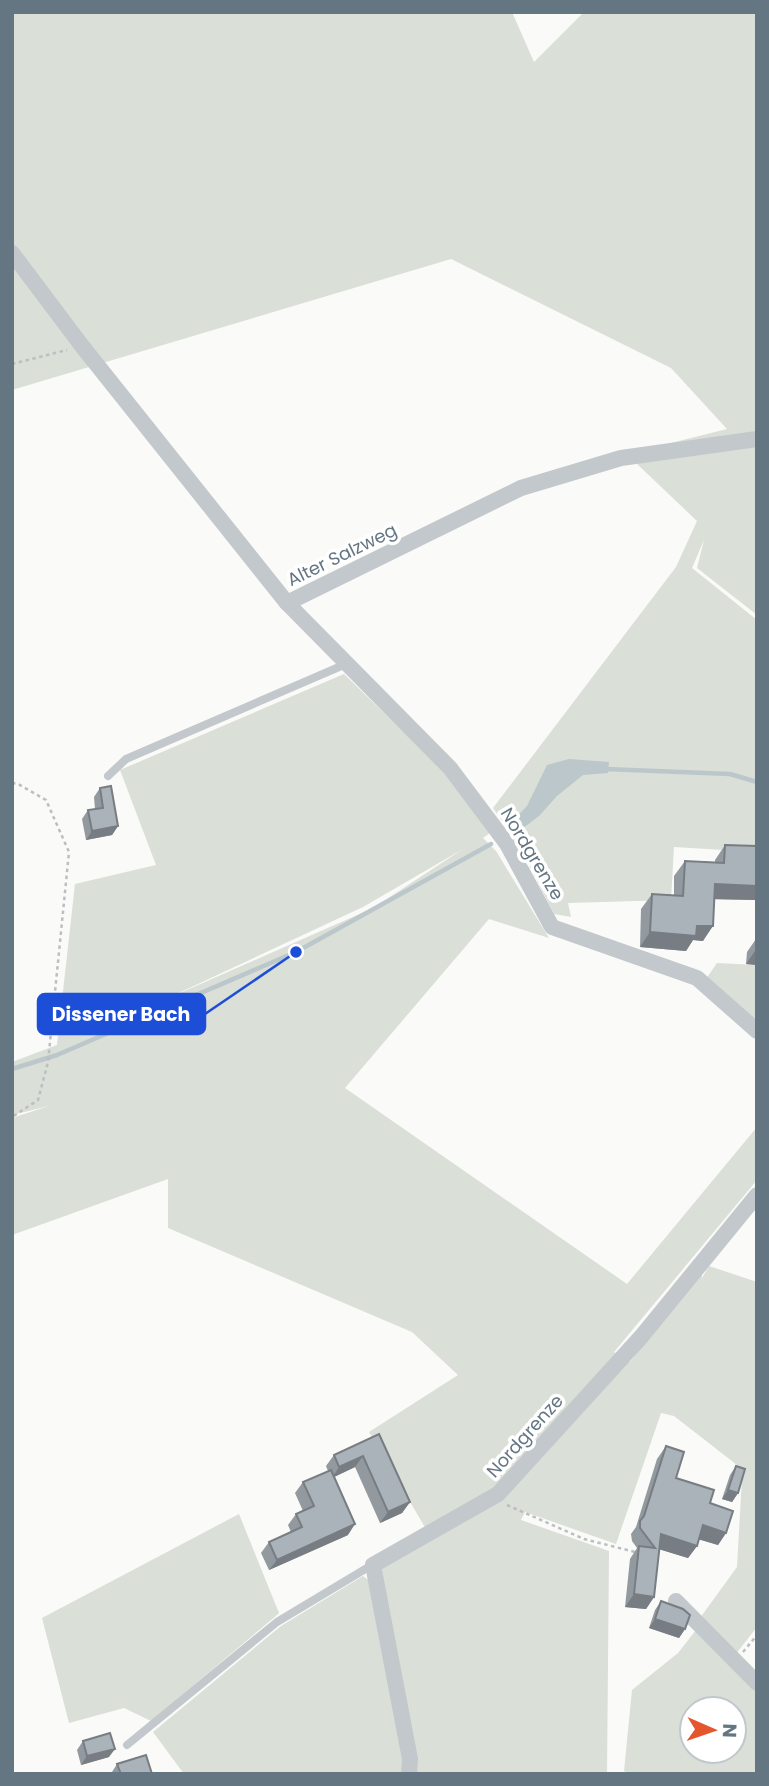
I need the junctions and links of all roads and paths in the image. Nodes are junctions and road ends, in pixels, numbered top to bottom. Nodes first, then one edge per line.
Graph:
1 (12, 253) edge
2 (82, 346) junction
3 (12, 364) edge
4 (757, 439) edge
5 (286, 603) junction
6 (346, 664) junction
7 (107, 776) dead end
8 (12, 783) edge
9 (757, 1031) edge
10 (12, 1117) edge
11 (757, 1195) edge
12 (492, 1498) junction
13 (638, 1553) edge
14 (373, 1565) junction
15 (677, 1601) dead end
16 (757, 1683) edge
17 (127, 1745) dead end
18 (409, 1774) edge

1 - 2 street, Alter Salzweg
2 - 3 path
2 - 5 street, Alter Salzweg
4 - 5 street, Alter Salzweg
5 - 6 street, Nordgrenze
6 - 7 lane
6 - 9 street, Nordgrenze
8 - 10 path
11 - 12 street, Nordgrenze
12 - 13 path
12 - 14 street, Nordgrenze
14 - 17 lane
14 - 18 street
15 - 16 street

